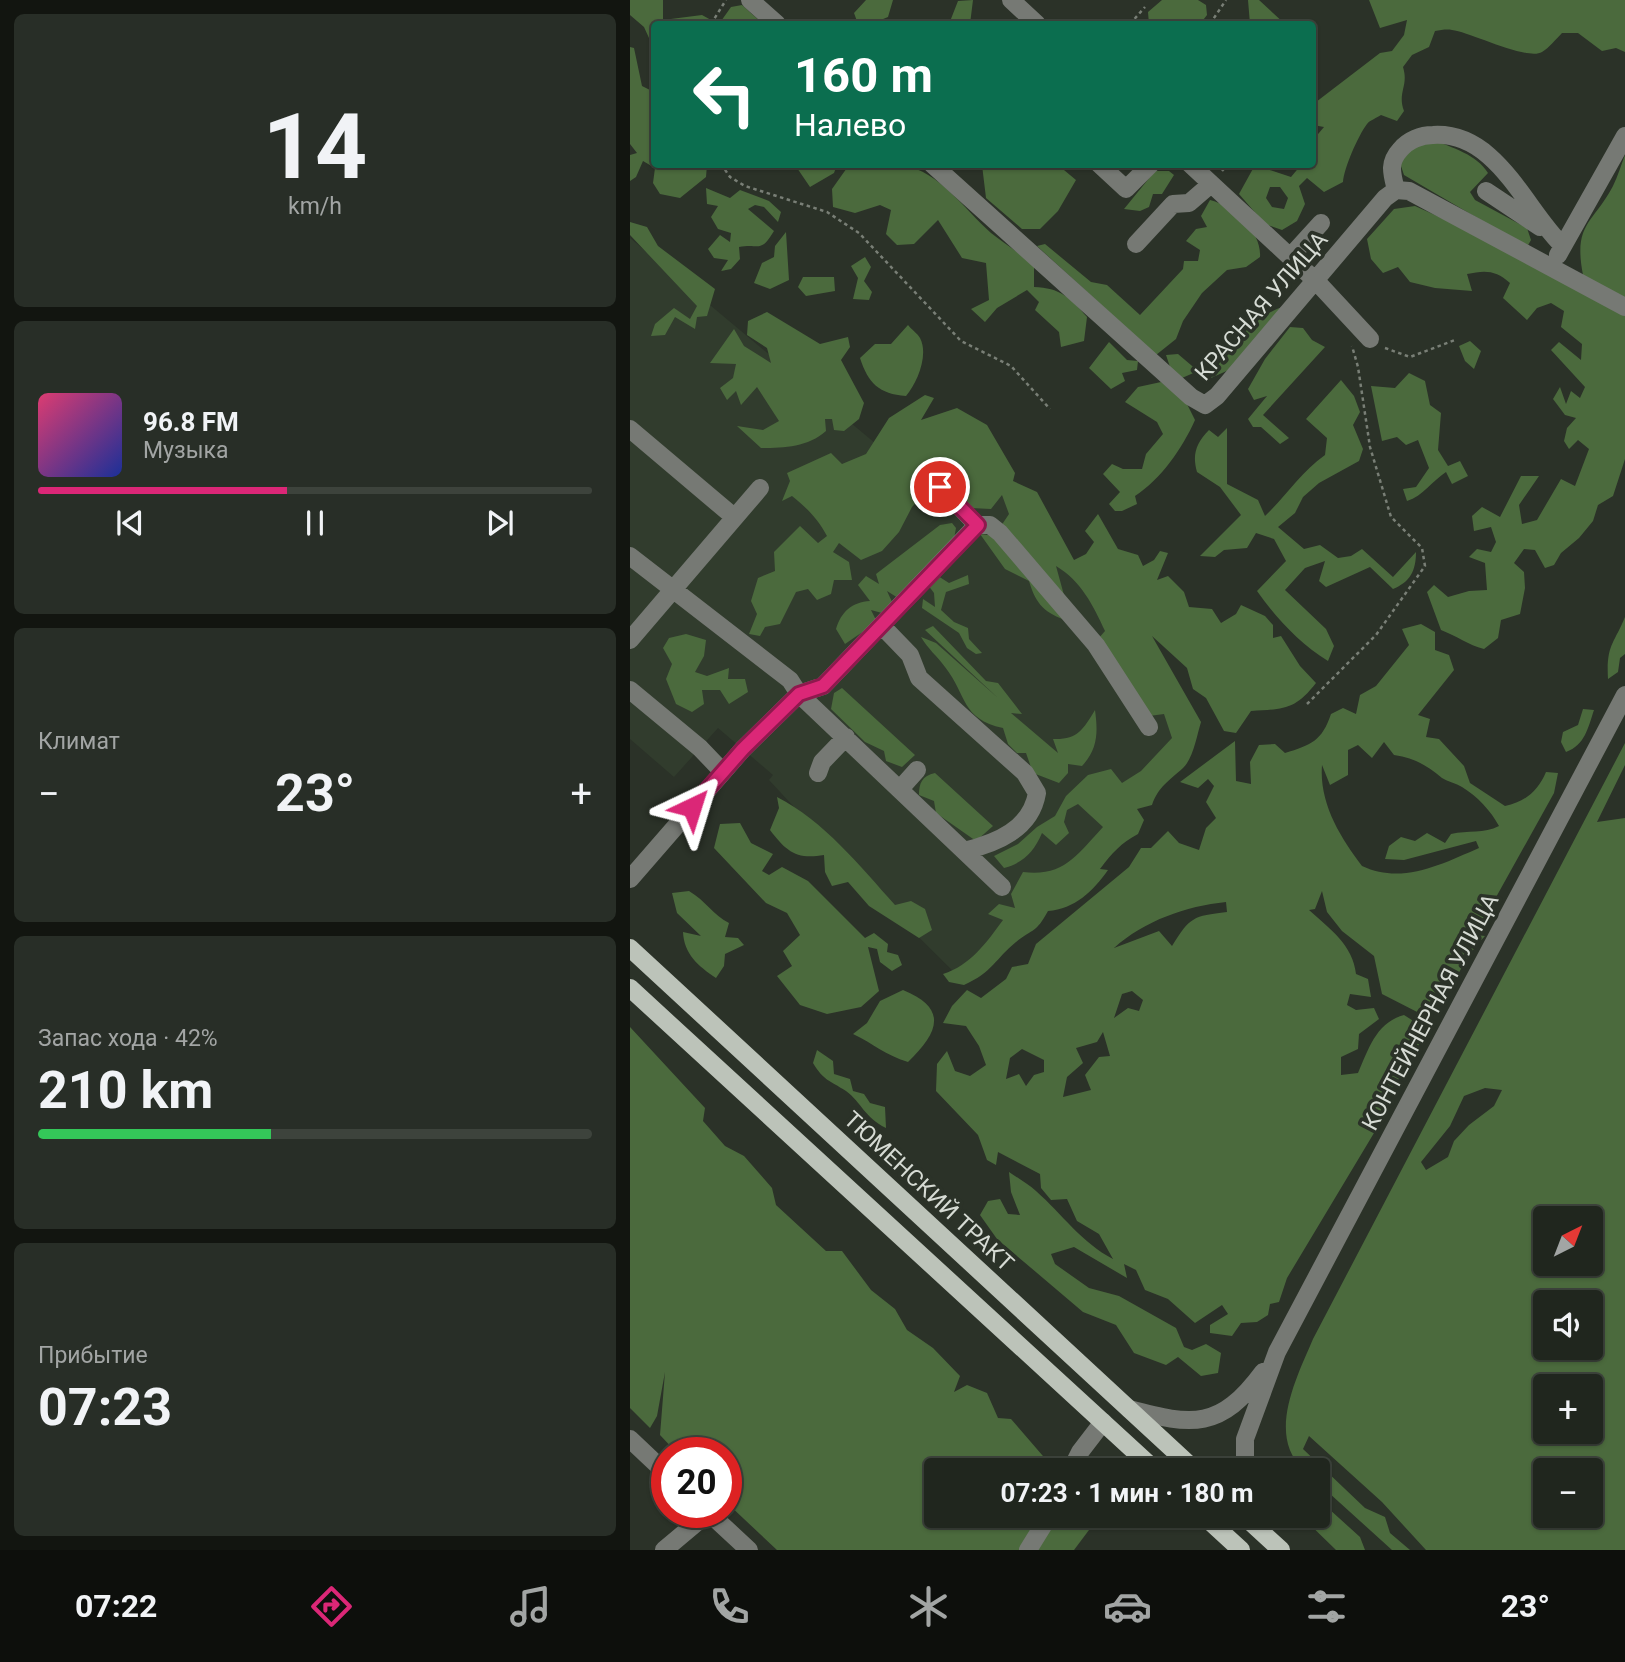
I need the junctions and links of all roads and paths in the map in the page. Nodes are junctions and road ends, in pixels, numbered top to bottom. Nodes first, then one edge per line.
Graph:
1 (726, 0) edge
2 (750, 0) edge
3 (1011, 0) edge
4 (1226, 0) edge
5 (1145, 7) dead end
6 (713, 21) edge
7 (774, 21) edge
8 (1034, 21) edge
9 (1133, 21) edge
10 (1212, 21) edge
11 (1625, 136) edge
12 (724, 168) edge
13 (936, 168) edge
14 (1103, 168) edge
15 (1147, 168) edge
16 (1194, 168) edge
17 (1211, 184) junction
18 (1396, 190) junction
19 (1486, 191) dead end
20 (1321, 223) dead end
21 (1549, 233) junction
22 (1136, 244) dead end
23 (1563, 246) junction
24 (1290, 257) junction
25 (1552, 267) junction
26 (1317, 282) junction
27 (1625, 307) edge
28 (1370, 339) joint
29 (1350, 340) dead end
30 (1455, 340) dead end
31 (1050, 409) dead end
32 (630, 429) edge
33 (940, 487) dead end
34 (760, 488) dead end
35 (734, 517) junction
36 (978, 525) junction
37 (632, 562) edge
38 (672, 590) junction
39 (881, 625) junction
40 (630, 640) edge
41 (630, 690) edge
42 (799, 694) junction
43 (1625, 695) edge
44 (1307, 704) dead end
45 (1149, 727) dead end
46 (846, 737) junction
47 (916, 770) dead end
48 (722, 771) junction
49 (818, 773) dead end
50 (900, 789) junction
51 (964, 850) junction
52 (630, 879) edge
53 (1002, 887) dead end
54 (630, 948) edge
55 (630, 988) edge
56 (1278, 1352) junction
57 (1129, 1409) junction
58 (1103, 1422) junction
59 (630, 1439) edge
60 (1079, 1458) edge
61 (1142, 1458) edge
62 (1182, 1458) edge
63 (1245, 1458) edge
64 (651, 1459) edge
65 (689, 1528) edge
66 (725, 1528) edge
67 (1042, 1528) edge
68 (1217, 1528) edge
69 (1259, 1528) edge
70 (664, 1550) edge
71 (749, 1550) edge
72 (1028, 1550) edge
73 (1241, 1550) edge
74 (1281, 1550) edge

1 - 6 path
2 - 7 street
3 - 8 street
4 - 10 path
5 - 9 path
11 - 23 street
12 - 31 path
13 - 26 street, КРАСНАЯ УЛИЦА
14 - 15 street
16 - 17 street
17 - 22 street
17 - 24 street
18 - 21 street
18 - 25 street
18 - 26 street, КРАСНАЯ УЛИЦА
19 - 21 street
20 - 24 street
21 - 23 street
23 - 25 street
24 - 26 street
25 - 27 street
26 - 28 street
28 - 30 path
29 - 44 path
32 - 35 street
33 - 36 street
34 - 35 street
35 - 38 street
36 - 39 street
36 - 45 street
37 - 38 street
38 - 40 street
38 - 42 street
39 - 42 street
39 - 51 street
41 - 48 street
42 - 46 street
42 - 48 street
43 - 56 street, КОНТЕЙНЕРНАЯ УЛИЦА
46 - 49 street
46 - 50 street
47 - 50 street
48 - 52 street
50 - 51 street
51 - 53 street
54 - 57 main road, ТЮМЕНСКИЙ ТРАКТ
55 - 58 main road
56 - 57 street, КОНТЕЙНЕРНАЯ УЛИЦА
56 - 63 street, КОНТЕЙНЕРНАЯ УЛИЦА
57 - 62 main road, ТЮМЕНСКИЙ ТРАКТ
58 - 60 street
58 - 61 main road
59 - 64 street
65 - 70 street
66 - 71 street
67 - 72 street
68 - 73 main road
69 - 74 main road

